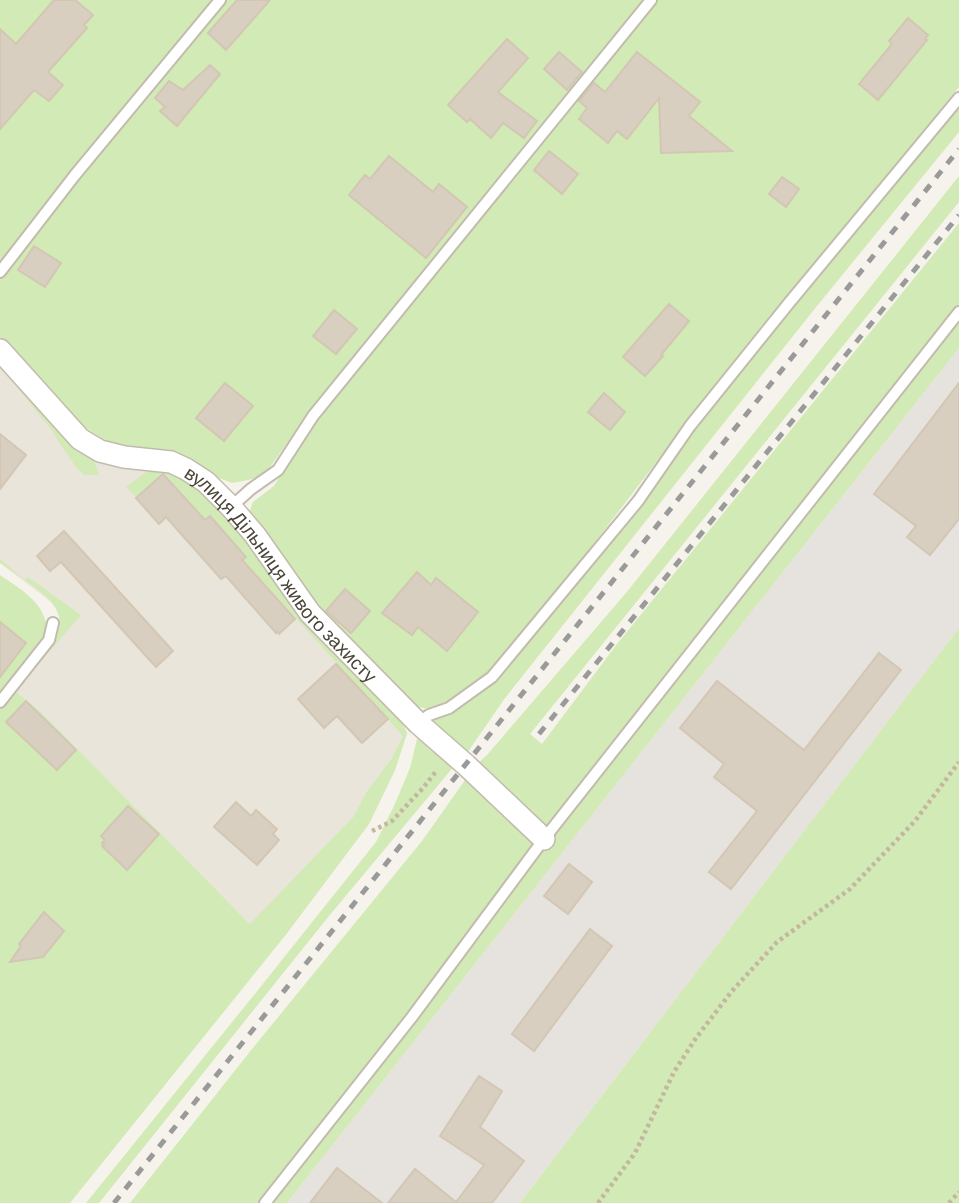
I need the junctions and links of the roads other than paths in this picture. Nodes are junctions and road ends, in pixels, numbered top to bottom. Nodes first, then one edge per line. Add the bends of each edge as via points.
1 (220, 0) edge
2 (651, 0) edge
3 (959, 98) edge
4 (0, 272) edge
5 (959, 312) edge
6 (0, 350) edge
7 (231, 507) junction
8 (53, 623) dead end
9 (0, 702) edge
10 (418, 723) junction
11 (544, 839) junction
12 (265, 1203) edge

1 - 4 lane
2 - 7 lane via 313,415 278,470
3 - 10 lane via 789,303 690,426 638,501 492,677 449,708
5 - 11 lane
6 - 7 street, вулиця Дільниця живого захисту via 80,439 100,451 178,465 206,482
7 - 10 street, вулиця Дільниця живого захисту via 310,613
8 - 9 lane via 49,640
10 - 11 street, вулиця Дільниця живого захисту
11 - 12 lane via 412,1017

